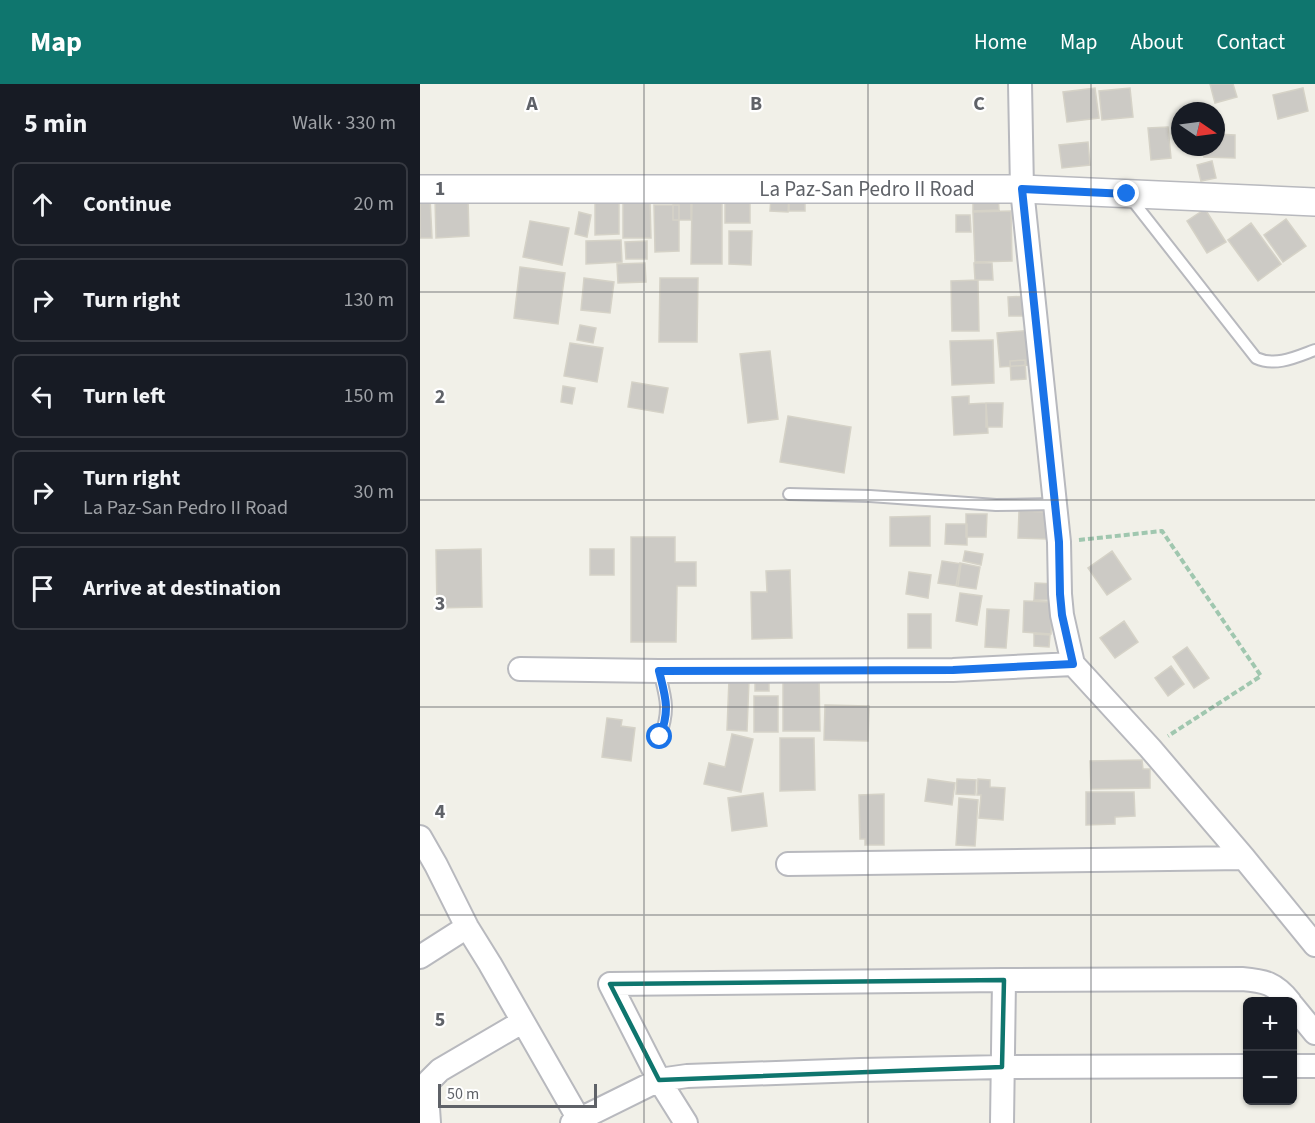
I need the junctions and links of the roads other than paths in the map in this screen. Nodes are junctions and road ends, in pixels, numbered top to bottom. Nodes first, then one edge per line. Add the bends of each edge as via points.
1 (1020, 84) edge
2 (420, 189) edge
3 (1022, 189) junction
4 (1127, 194) junction
5 (1315, 202) edge
6 (1315, 350) edge
7 (789, 494) dead end
8 (1055, 504) junction
9 (1073, 664) junction
10 (520, 669) dead end
11 (659, 671) junction
12 (660, 737) dead end
13 (420, 837) edge
14 (1244, 858) junction
15 (788, 864) dead end
16 (467, 927) junction
17 (1315, 945) edge
18 (420, 957) edge
19 (1004, 980) junction
20 (1285, 997) edge
21 (1297, 1010) edge
22 (522, 1022) junction
23 (1315, 1033) edge
24 (1243, 1066) edge
25 (1297, 1066) edge
26 (1315, 1066) edge
27 (1002, 1067) junction
28 (659, 1080) junction
29 (577, 1122) edge
30 (429, 1123) edge
31 (686, 1123) edge
32 (1002, 1123) edge

1 - 3 street
2 - 3 street, La Paz-San Pedro II Road
3 - 4 street, La Paz-San Pedro II Road
3 - 8 street
4 - 5 street, La Paz-San Pedro II Road
4 - 6 lane via 1256,358 1282,362
7 - 8 lane via 996,505
8 - 9 street via 1062,615
9 - 11 street via 953,670
9 - 14 street
10 - 11 street
11 - 12 lane via 667,714
13 - 16 street
14 - 15 street
14 - 17 street
16 - 18 street
16 - 22 street
19 - 20 street via 1242,979 1262,981
19 - 27 street
19 - 28 street via 610,984
21 - 23 street
22 - 29 street
22 - 30 street via 440,1070 429,1081
24 - 27 street
25 - 26 street
27 - 28 street
27 - 32 street
28 - 29 street
28 - 31 street

